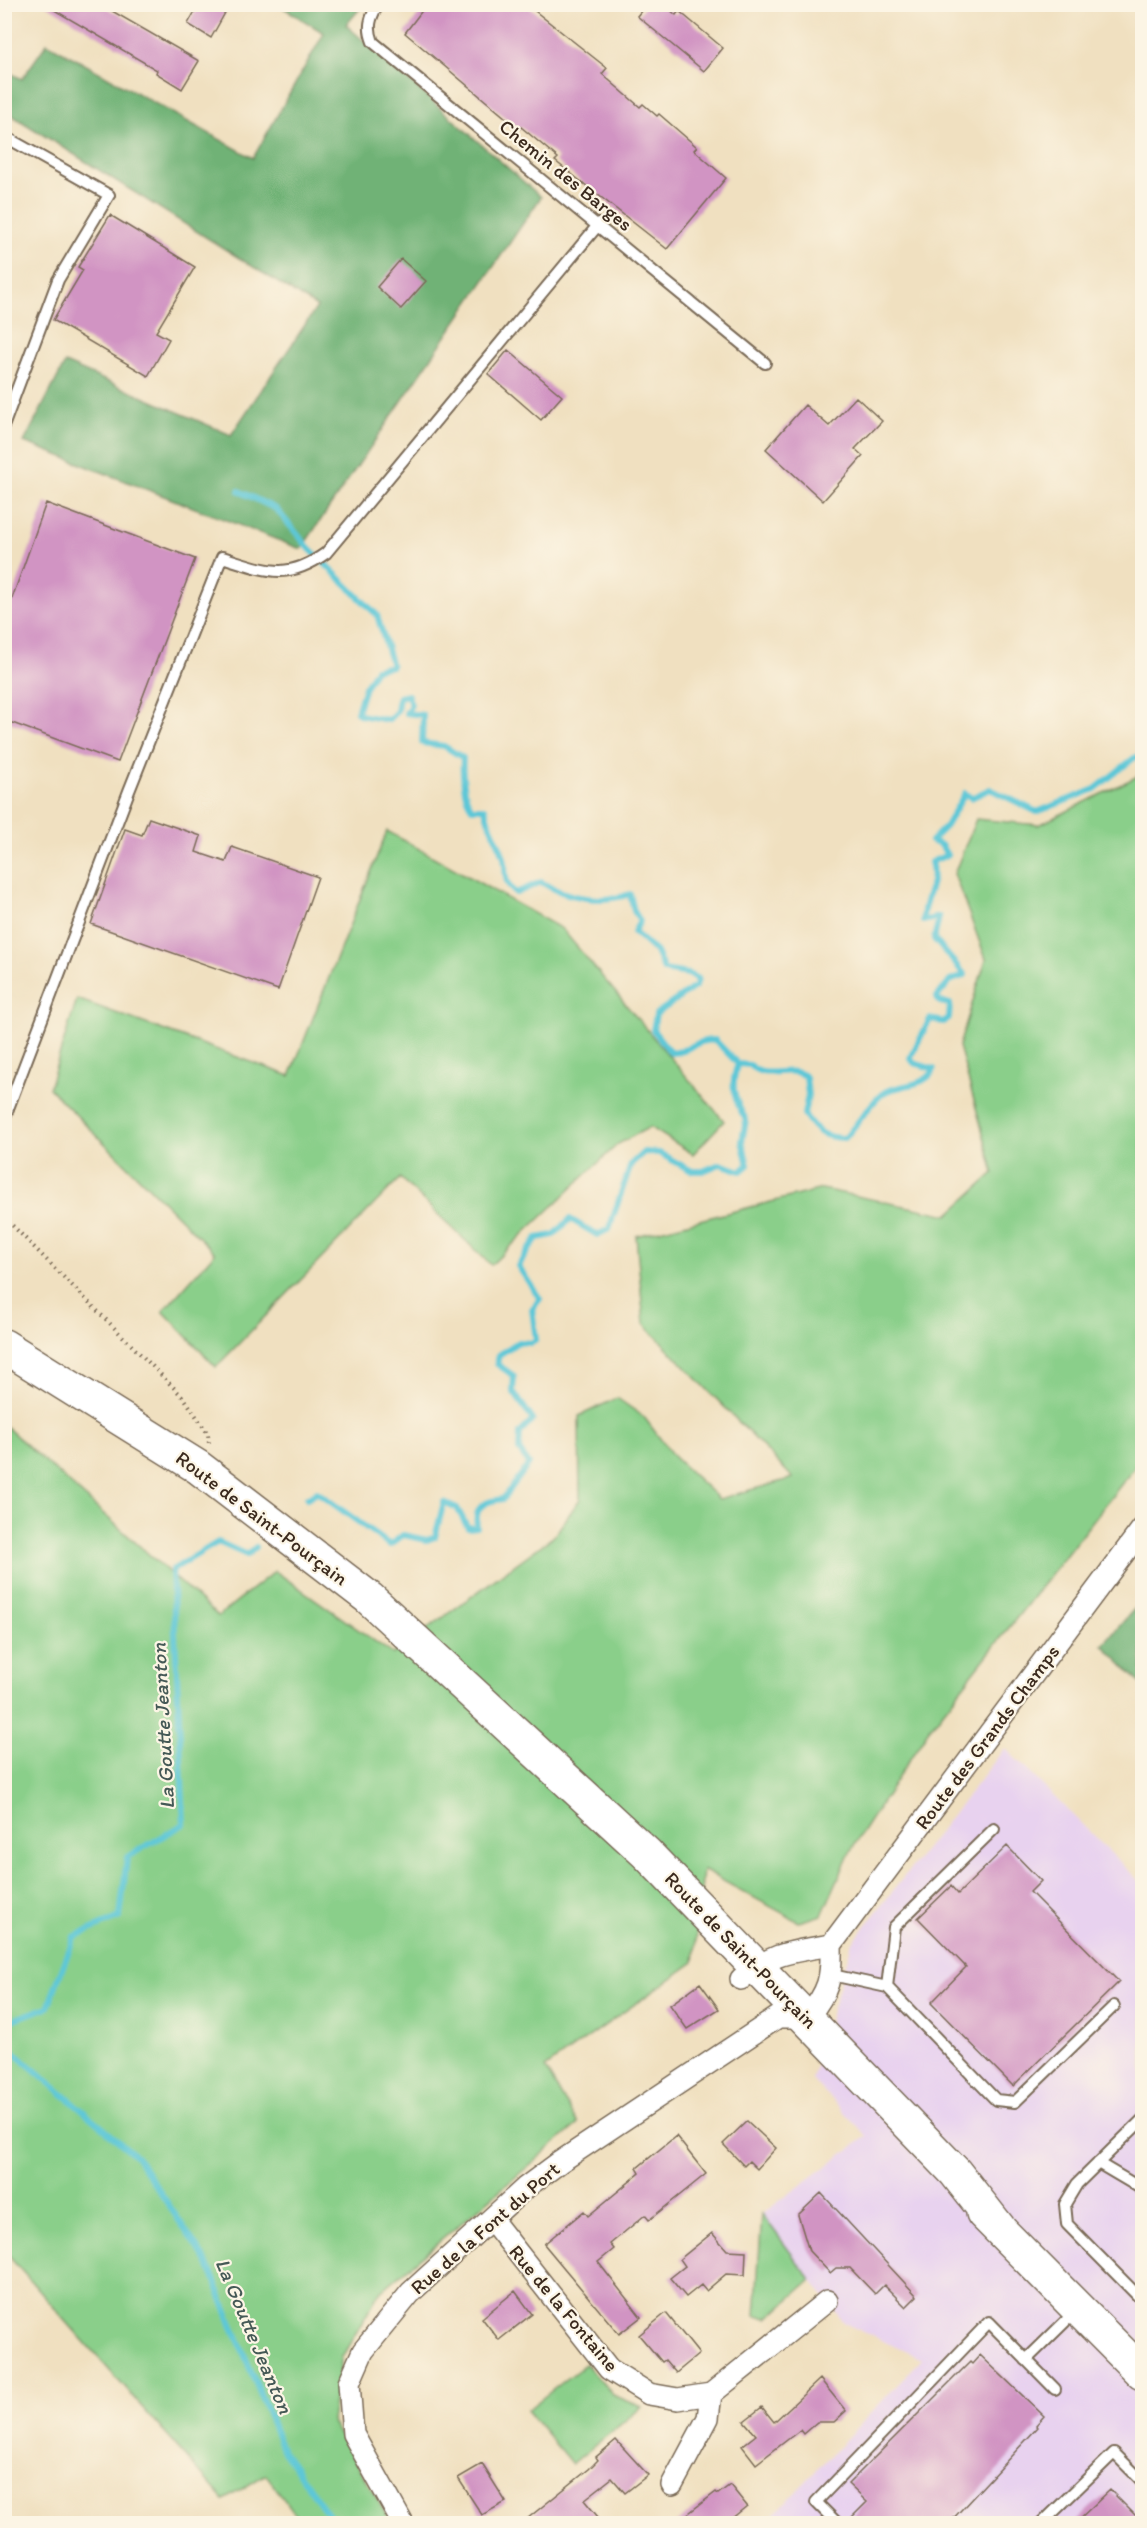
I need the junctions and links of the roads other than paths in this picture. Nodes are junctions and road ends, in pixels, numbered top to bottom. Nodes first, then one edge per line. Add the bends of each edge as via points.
1 (378, 4) edge
2 (4, 136) edge
3 (599, 224) junction
4 (765, 363) dead end
5 (4, 424) edge
6 (4, 1119) edge
7 (4, 1346) edge
8 (1143, 1529) edge
9 (1135, 1556) edge
10 (994, 1829) dead end
11 (831, 1945) junction
12 (749, 1972) junction
13 (832, 1975) junction
14 (887, 1987) junction
15 (1114, 2006) dead end
16 (793, 2017) junction
17 (1143, 2120) edge
18 (1098, 2163) junction
19 (1143, 2189) edge
20 (492, 2220) junction
21 (1143, 2300) edge
22 (827, 2301) dead end
23 (1078, 2308) junction
24 (1026, 2360) junction
25 (1143, 2373) edge
26 (1055, 2389) dead end
27 (711, 2394) junction
28 (1143, 2481) edge
29 (672, 2485) dead end
30 (403, 2523) edge
31 (838, 2523) edge
32 (1041, 2523) edge

1 - 3 lane, Chemin des Barges via 369,20 373,42
2 - 5 lane via 109,195 58,280
3 - 4 lane, Chemin des Barges
3 - 6 lane via 326,554 308,567 283,572 222,557
7 - 12 main road, Route de Saint-Pourçain via 198,1467 369,1598 648,1854
8 - 9 street, Route des Grands Champs
9 - 11 street, Route des Grands Champs
10 - 14 lane via 894,1927
11 - 12 street via 780,1954
11 - 13 street
12 - 16 main road, Route de Saint-Pourçain
13 - 14 lane
13 - 16 street via 821,2000
14 - 15 lane via 996,2100 1015,2102
16 - 20 street, Rue de la Font du Port via 560,2162
16 - 23 main road, Route de Saint-Pourçain via 854,2094 999,2228
17 - 18 lane
18 - 19 lane
18 - 21 lane via 1077,2184 1065,2204 1067,2224
20 - 27 street, Rue de la Fontaine via 609,2368 649,2394 678,2399
20 - 30 street, Rue de la Font du Port via 411,2292 363,2351 349,2383 352,2434
22 - 27 street
23 - 24 lane
23 - 25 main road, Route de Saint-Pourçain
24 - 26 lane
24 - 31 lane via 989,2322 816,2502
27 - 29 street via 708,2418
28 - 32 lane via 1114,2453

